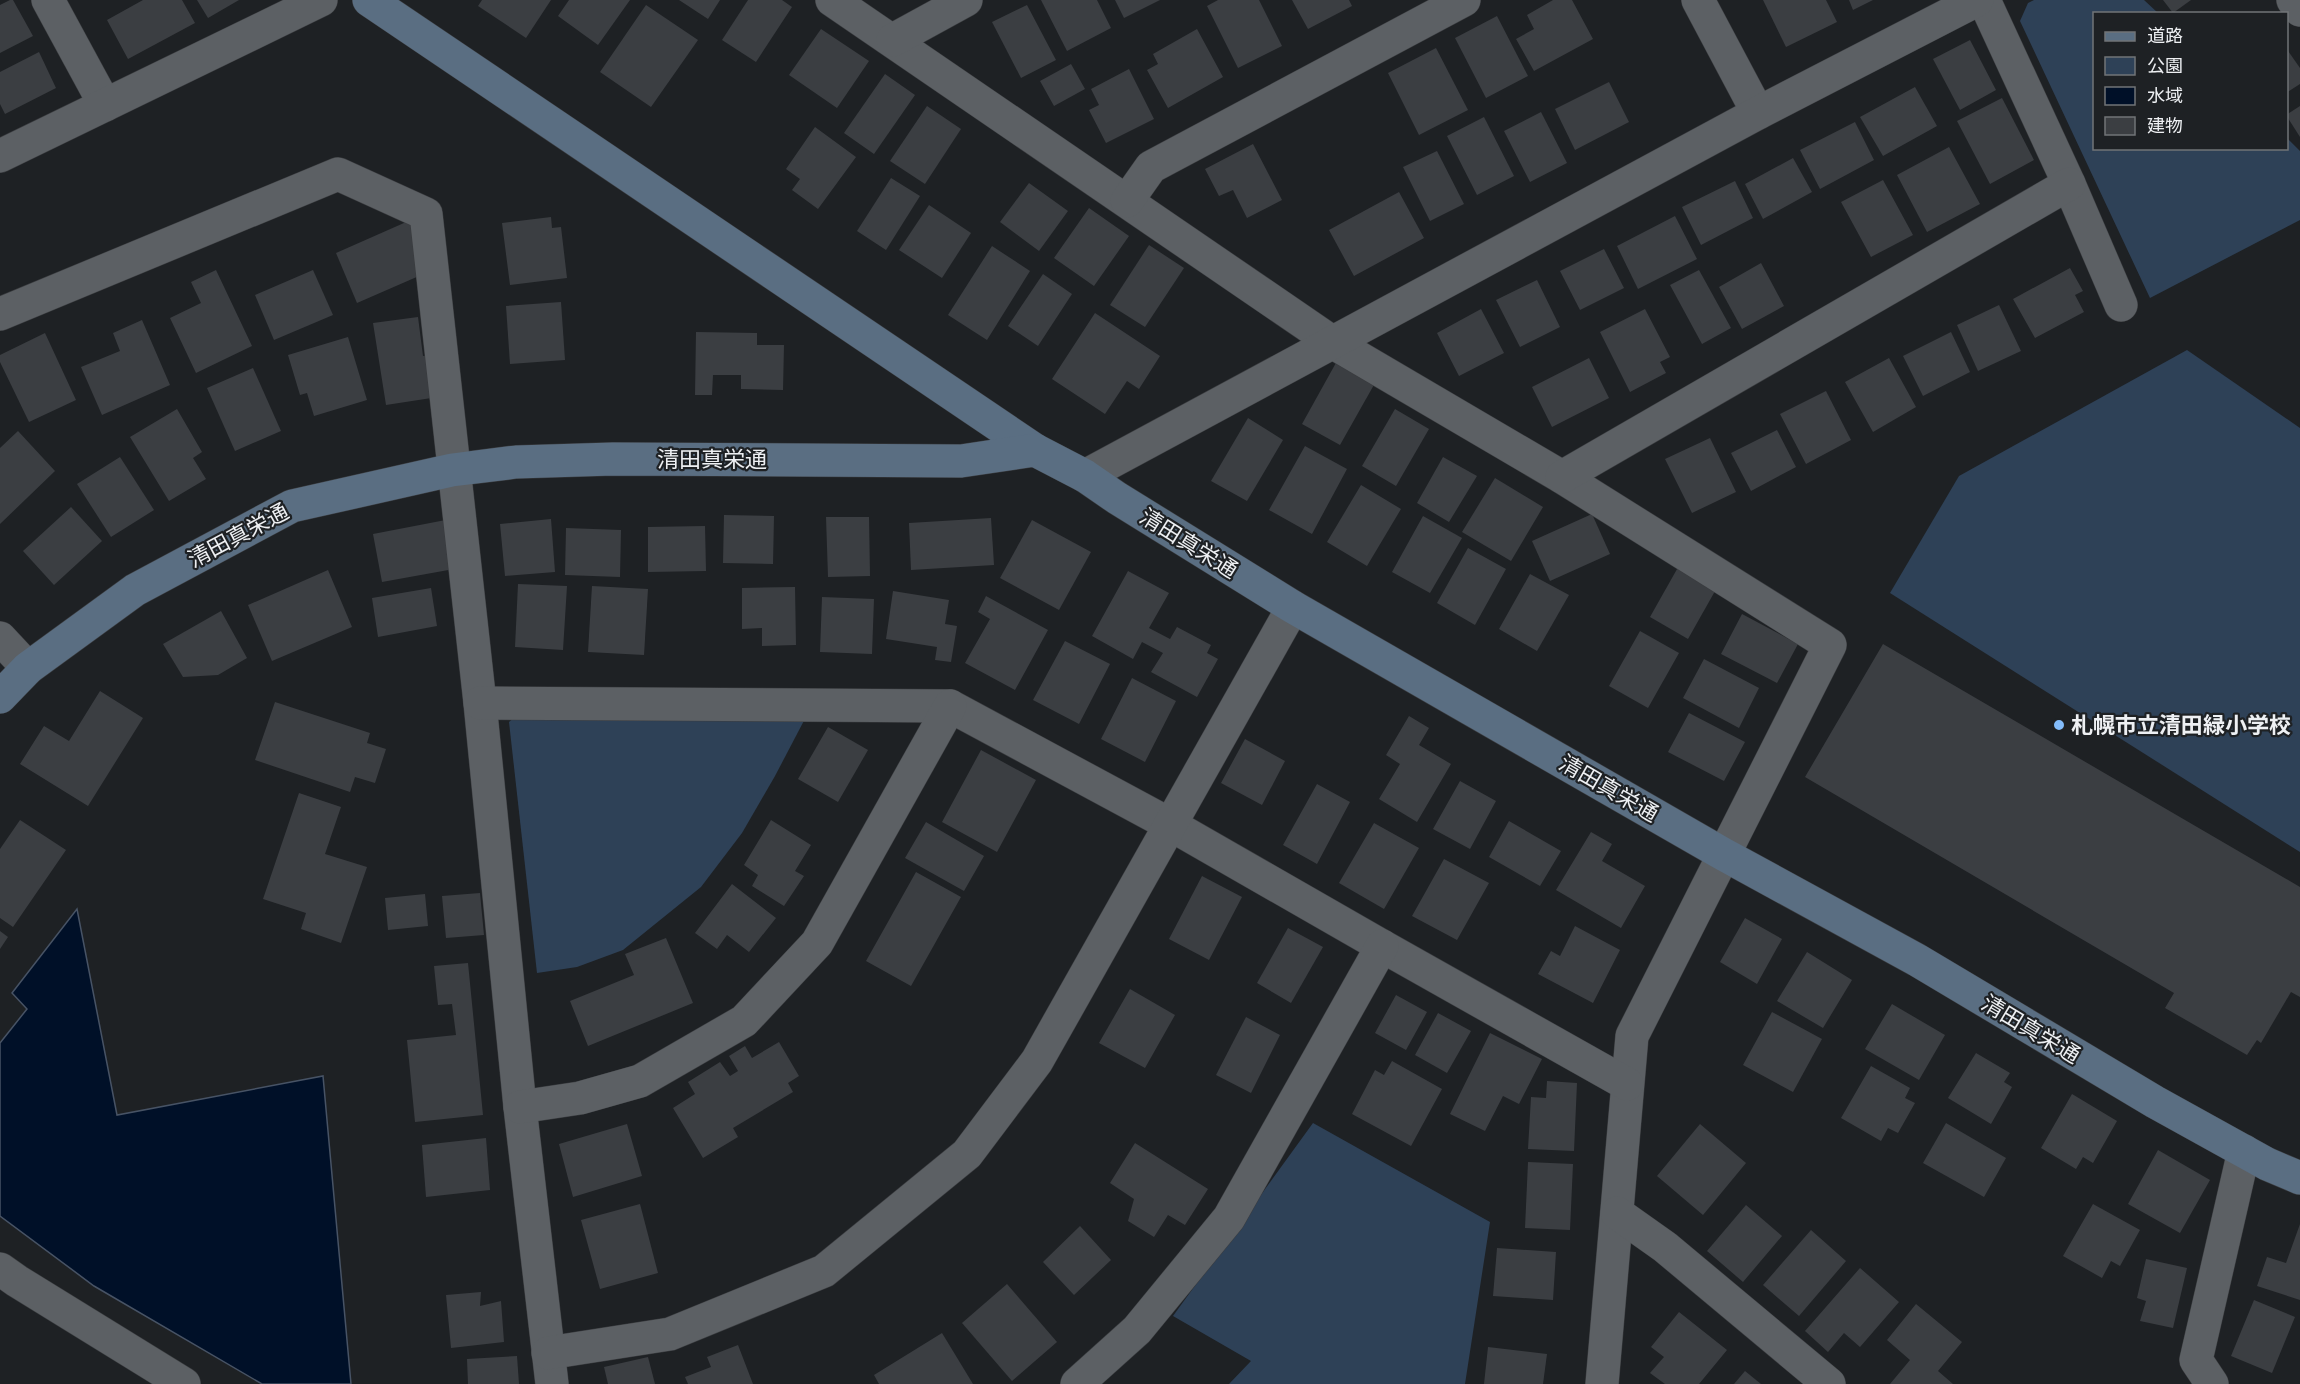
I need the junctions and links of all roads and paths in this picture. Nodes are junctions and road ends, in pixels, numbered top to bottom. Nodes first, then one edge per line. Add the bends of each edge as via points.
1 (48, 0) edge
2 (321, 0) edge
3 (369, 0) edge
4 (832, 0) edge
5 (966, 0) edge
6 (1464, 0) edge
7 (1698, 0) edge
8 (1977, 0) edge
9 (1984, 0) edge
10 (2294, 0) edge
11 (2300, 10) edge
12 (893, 40) junction
13 (105, 105) junction
14 (1758, 113) junction
15 (0, 156) edge
16 (2069, 184) junction
17 (1127, 201) junction
18 (2121, 305) dead end
19 (0, 314) edge
20 (1332, 342) junction
21 (1035, 450) junction
22 (452, 470) junction
23 (1085, 476) junction
24 (1562, 477) junction
25 (1293, 607) junction
26 (0, 638) edge
27 (28, 668) junction
28 (0, 697) edge
29 (480, 703) junction
30 (950, 706) junction
31 (1172, 825) junction
32 (1723, 854) junction
33 (1382, 946) junction
34 (1627, 1084) junction
35 (520, 1107) junction
36 (2244, 1151) junction
37 (2300, 1178) edge
38 (1617, 1213) junction
39 (0, 1269) edge
40 (550, 1369) edge
41 (184, 1384) edge
42 (1077, 1384) edge
43 (1602, 1384) edge
44 (1829, 1384) edge
45 (2212, 1384) edge

1 - 13 street
2 - 13 street
3 - 21 street
4 - 12 street
5 - 12 street
6 - 17 street via 1151,167
7 - 14 street
8 - 14 street
9 - 16 street
10 - 11 street
12 - 17 street
13 - 15 street
14 - 20 street
16 - 18 street
16 - 24 street
17 - 20 street
19 - 22 street via 338,174 426,214
20 - 23 street
20 - 24 street
21 - 22 street, 清田真栄通 via 961,461 612,459 516,462
21 - 23 street, 清田真栄通
22 - 27 street, 清田真栄通 via 292,506 135,590
22 - 29 street
23 - 25 street, 清田真栄通
24 - 32 street via 1830,645
25 - 31 street
25 - 32 street, 清田真栄通
26 - 27 street
27 - 28 street, 清田真栄通
29 - 30 street
29 - 35 street
30 - 31 street
30 - 35 street via 817,942 744,1020 640,1081 580,1098
31 - 33 street
31 - 40 street via 1037,1061 967,1154 824,1271 670,1334
32 - 34 street via 1632,1036
32 - 36 street, 清田真栄通 via 1917,960
33 - 34 street
33 - 42 street via 1229,1218 1137,1330
34 - 38 street
35 - 40 street
36 - 37 street, 清田真栄通
36 - 45 street via 2196,1360
38 - 43 street
38 - 44 street via 1665,1247
39 - 41 street

